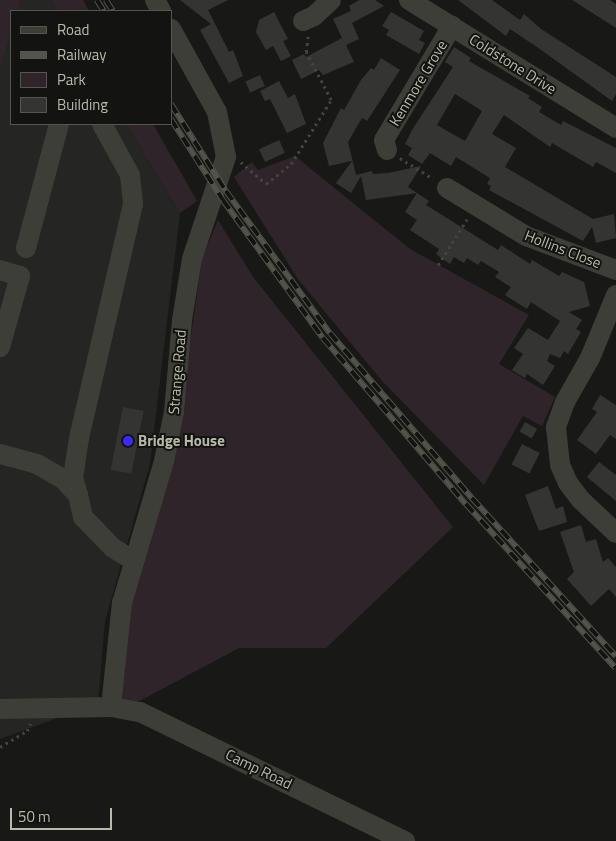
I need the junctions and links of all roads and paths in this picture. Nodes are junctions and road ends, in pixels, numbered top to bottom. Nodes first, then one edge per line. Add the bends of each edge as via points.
1 (331, 0) edge
2 (409, 0) edge
3 (312, 21) joint
4 (452, 26) junction
5 (172, 31) edge
6 (59, 125) edge
7 (103, 125) edge
8 (616, 128) edge
9 (382, 143) joint
10 (230, 155) junction
11 (463, 193) junction
12 (26, 248) dead end
13 (438, 265) dead end
14 (0, 270) edge
15 (616, 270) edge
16 (616, 295) edge
17 (0, 347) edge
18 (0, 454) edge
19 (78, 495) junction
20 (616, 533) edge
21 (134, 560) junction
22 (111, 707) junction
23 (0, 709) edge
24 (36, 709) junction
25 (0, 747) edge
26 (405, 841) edge

1 - 3 street
2 - 4 street, Coldstone Drive
3 - 10 path via 306,52 331,100 291,164 266,184
4 - 8 street, Coldstone Drive
4 - 9 street, Kenmore Grove
5 - 10 street, Strange Road via 214,105
6 - 12 street
7 - 19 street via 130,175 133,204 79,438 73,478
9 - 11 path
10 - 21 street, Strange Road via 192,259 182,320 174,412 164,461
11 - 13 path
11 - 15 street, Hollins Close via 526,236
14 - 17 street via 20,276
16 - 20 street via 556,427 560,465 568,483
18 - 19 street via 37,464 63,479
19 - 21 street via 83,517 113,548
21 - 22 street, Strange Road via 117,631
22 - 24 street, Camp Road
22 - 26 street, Camp Road via 153,717
23 - 24 street, Camp Road
24 - 25 path via 27,731

